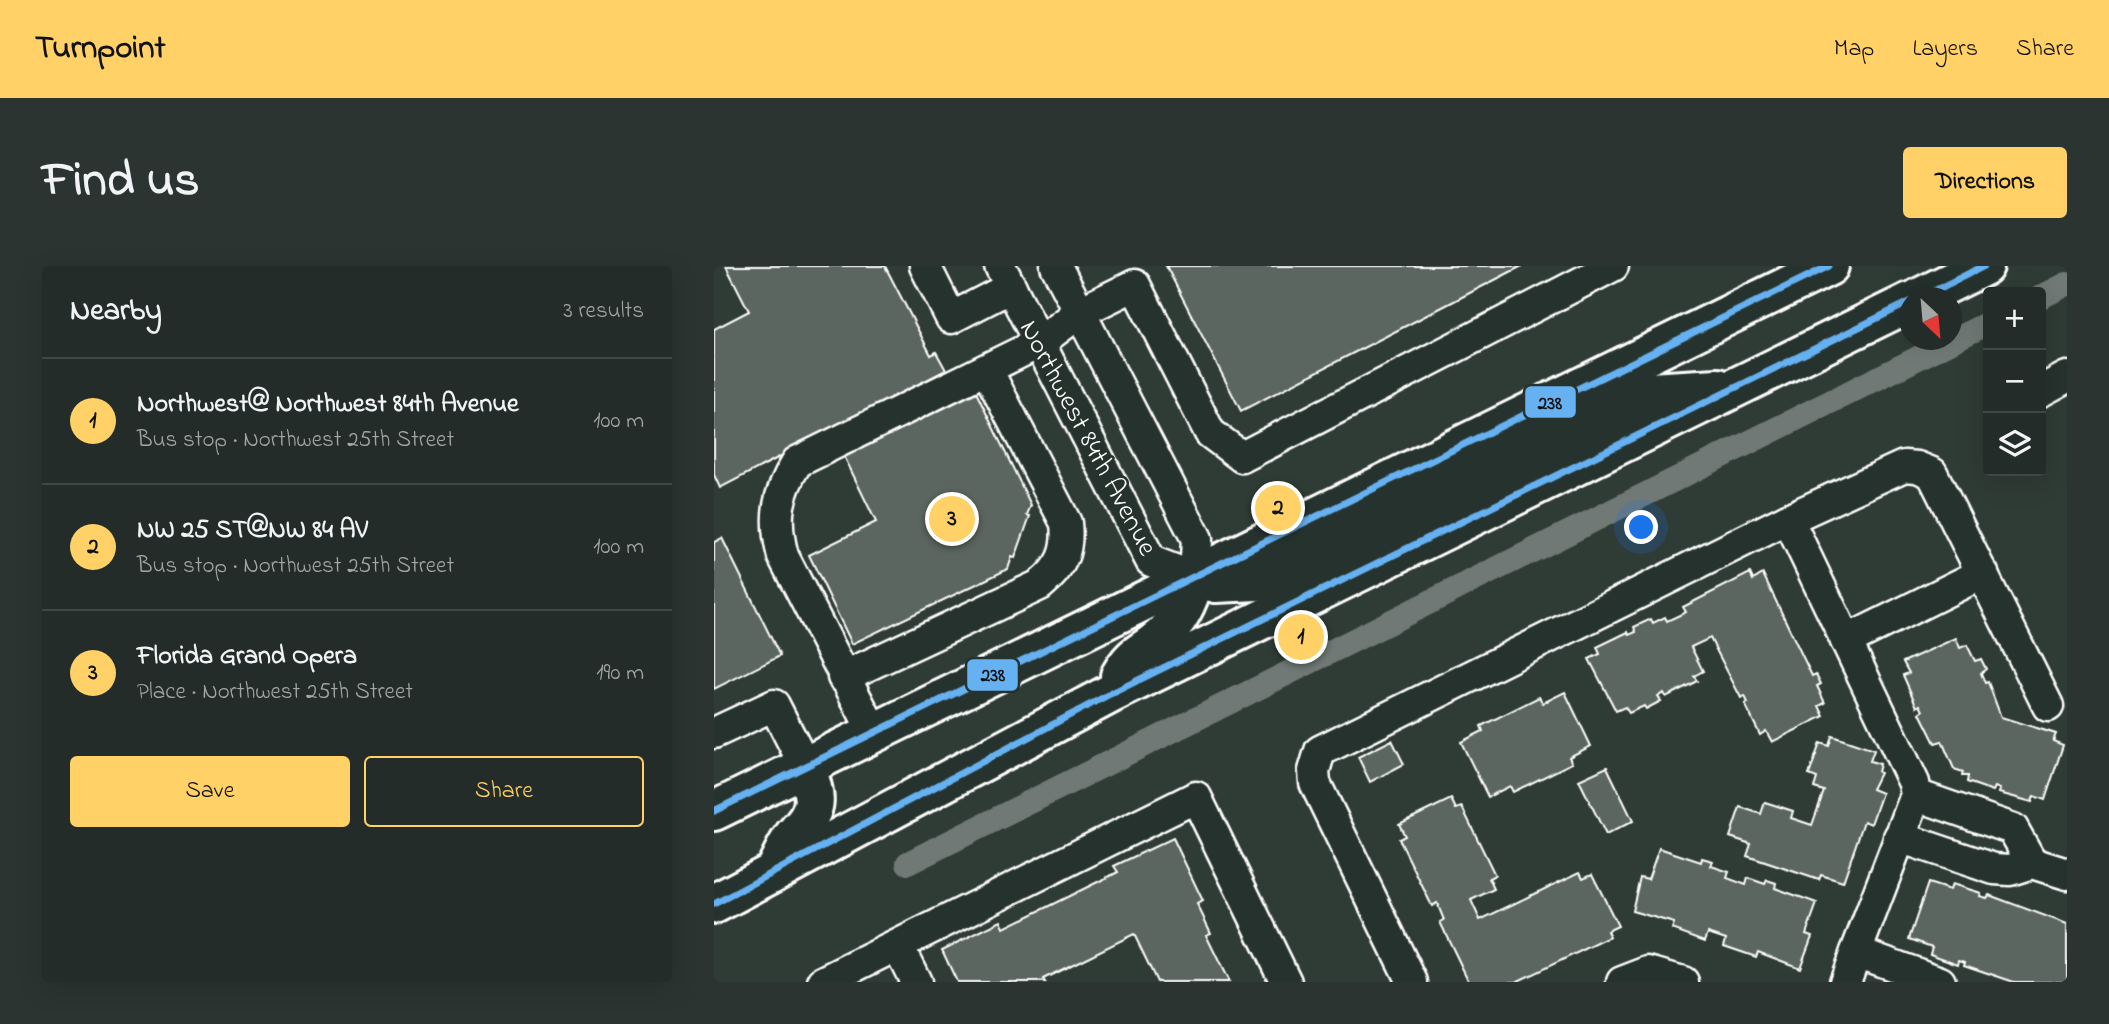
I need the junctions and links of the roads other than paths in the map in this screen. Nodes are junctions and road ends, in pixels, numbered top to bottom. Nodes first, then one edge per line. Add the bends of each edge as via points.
1 (925, 266) edge
2 (1056, 266) edge
3 (1614, 266) edge
4 (1829, 266) edge
5 (1984, 266) edge
6 (1005, 276) edge
7 (1130, 276) edge
8 (1941, 287) edge
9 (1899, 307) edge
10 (1080, 312) junction
11 (1039, 343) junction
12 (987, 370) junction
13 (1737, 387) junction
14 (1788, 519) junction
15 (1983, 573) junction
16 (1195, 578) junction
17 (1846, 641) junction
18 (844, 677) junction
19 (1110, 694) junction
20 (2048, 706) dead end
21 (714, 733) edge
22 (874, 733) junction
23 (805, 766) junction
24 (1916, 795) junction
25 (714, 811) edge
26 (1979, 817) junction
27 (1899, 837) junction
28 (1968, 861) junction
29 (2032, 863) junction
30 (774, 871) junction
31 (2067, 874) edge
32 (714, 904) edge
33 (898, 946) junction
34 (1856, 952) junction
35 (822, 982) edge
36 (916, 982) edge
37 (1286, 982) edge
38 (1412, 982) edge
39 (1622, 982) edge
40 (1683, 982) edge
41 (1845, 982) edge
42 (1940, 982) edge

1 - 6 street via 951,318
2 - 10 street, Northwest 84th Avenue
3 - 7 street via 1242,457 1210,433
4 - 16 main road
5 - 8 main road
6 - 11 street, Northwest 84th Avenue
7 - 10 street
9 - 13 main road
10 - 11 street
10 - 16 street, Northwest 84th Avenue via 1197,539
11 - 12 street
11 - 16 street, Northwest 84th Avenue via 1151,561
12 - 18 street via 797,462 784,483 776,532 783,556
12 - 18 street via 1066,523 1063,559 1040,585
13 - 16 main road via 1650,392 1278,573 1236,584
13 - 19 main road
14 - 15 street via 1899,468 1922,468 1938,480
14 - 17 street
14 - 38 street via 1320,751 1315,783
15 - 17 street
15 - 20 street
16 - 19 main road via 1182,612 1158,640 1132,656
16 - 22 main road
17 - 24 street via 1910,772
18 - 22 street
19 - 30 main road
21 - 23 street via 774,705
22 - 23 main road
23 - 25 main road
23 - 30 main road via 814,796 811,816 795,833
24 - 26 street
24 - 27 street
26 - 28 street
26 - 29 street via 2013,829
27 - 28 street
27 - 34 street
28 - 29 street via 2001,870
29 - 31 street
30 - 32 main road
33 - 35 street
33 - 36 street
33 - 37 street via 1196,797
34 - 41 street
34 - 42 street
39 - 40 street via 1648,972

